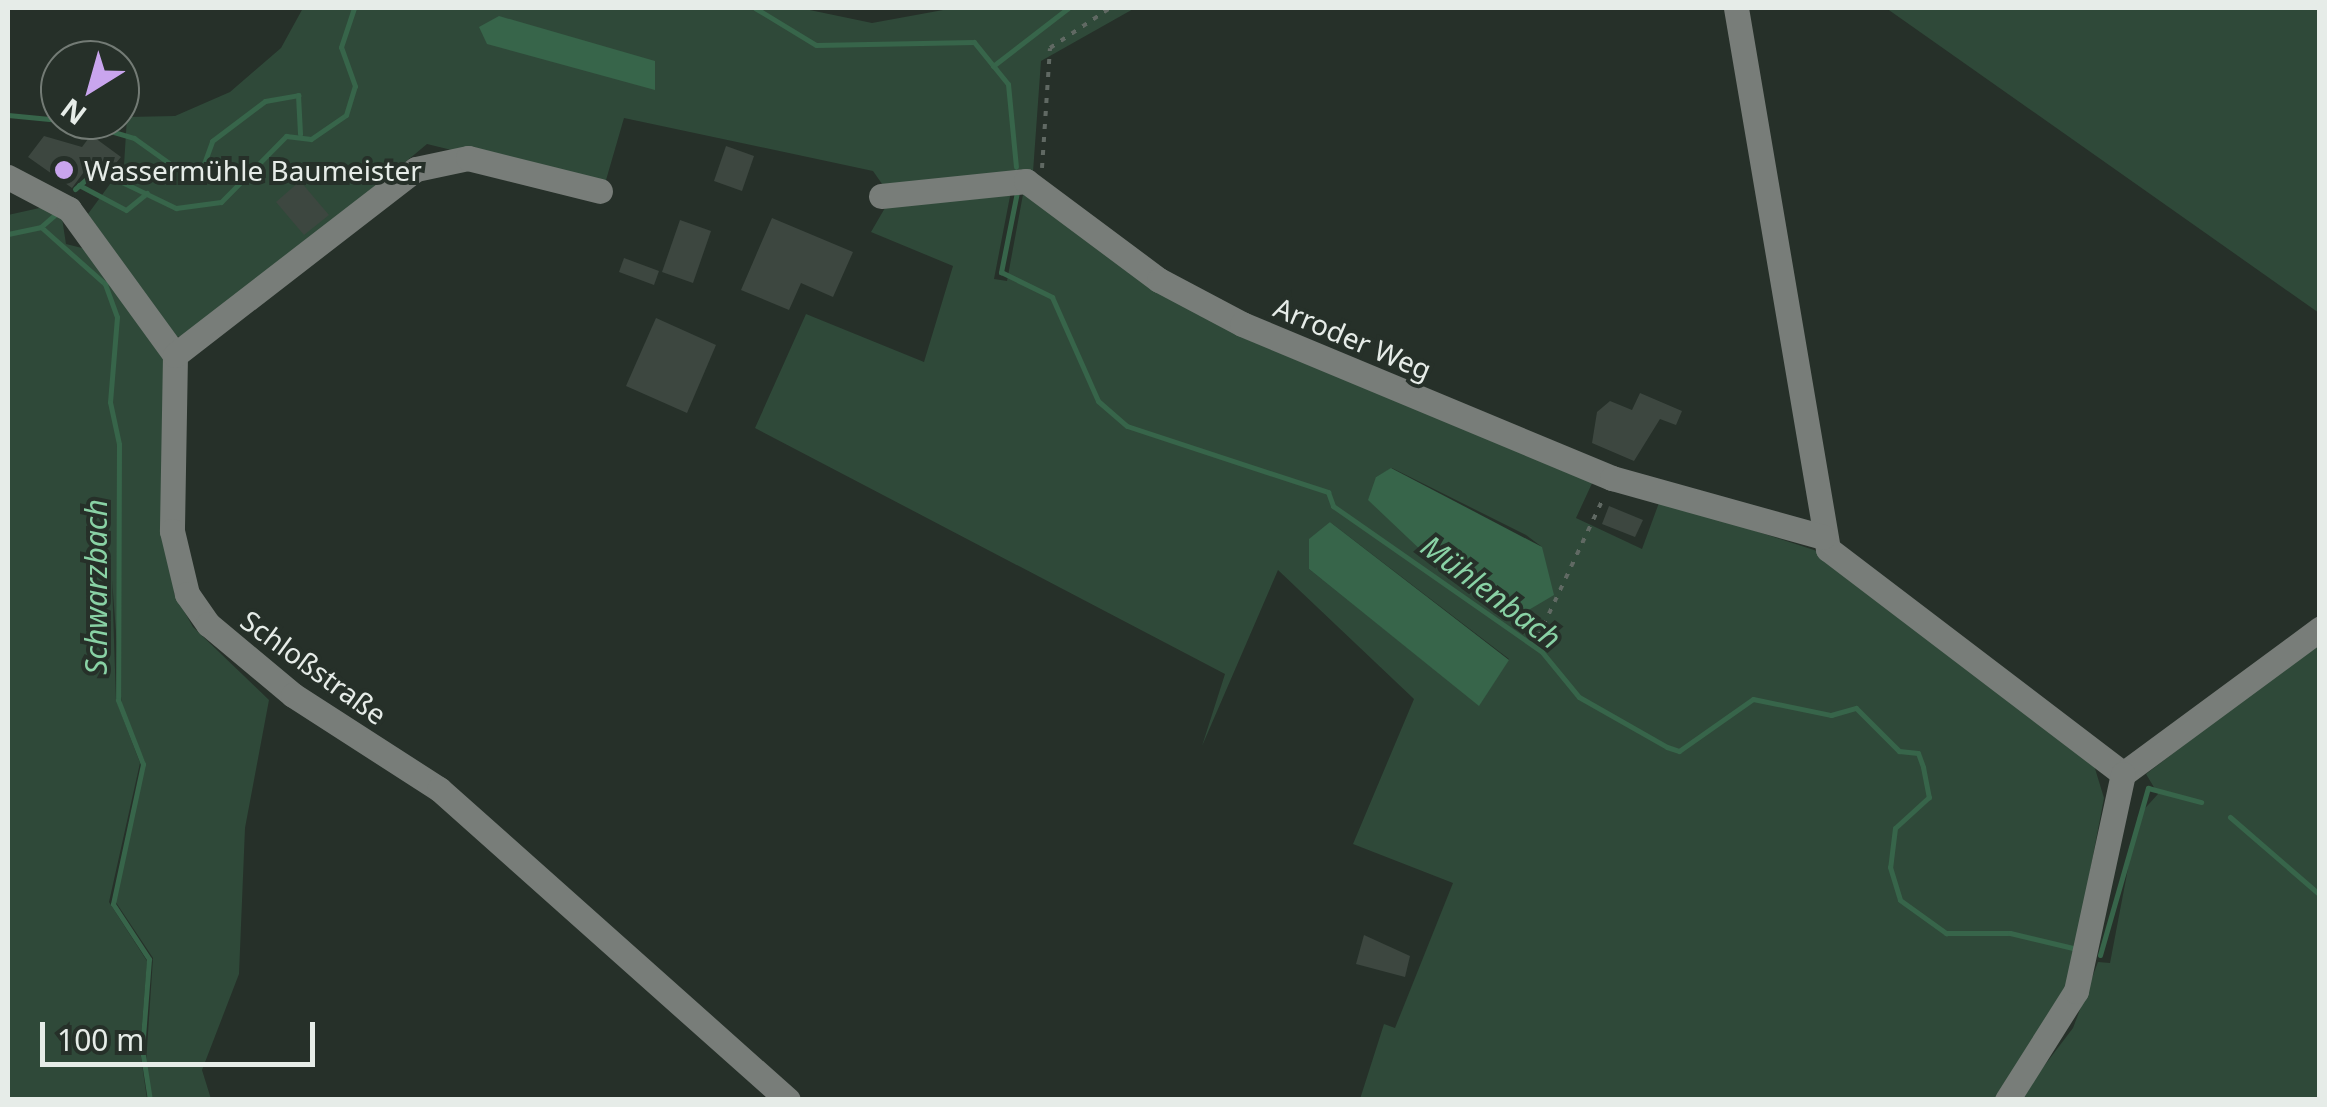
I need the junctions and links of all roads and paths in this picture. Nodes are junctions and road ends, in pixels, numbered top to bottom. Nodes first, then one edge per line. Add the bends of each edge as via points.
1 (1110, 8) edge
2 (1736, 8) edge
3 (8, 177) edge
4 (1033, 186) junction
5 (600, 191) dead end
6 (881, 196) dead end
7 (175, 354) junction
8 (1612, 478) junction
9 (1822, 537) junction
10 (2320, 629) edge
11 (1538, 637) dead end
12 (2122, 774) junction
13 (788, 1100) edge
14 (2007, 1100) edge

1 - 4 path via 1050,48
2 - 9 street
3 - 7 street via 69,209
4 - 6 street, Arroder Weg via 1008,178
4 - 8 street, Arroder Weg via 1201,304
5 - 7 street via 468,158 427,164
7 - 13 street, Schloßstraße via 172,531 186,594 208,624 293,695 439,789
8 - 9 street, Arroder Weg
8 - 11 path
9 - 12 street via 1834,556
10 - 12 street
12 - 14 street via 2076,992

